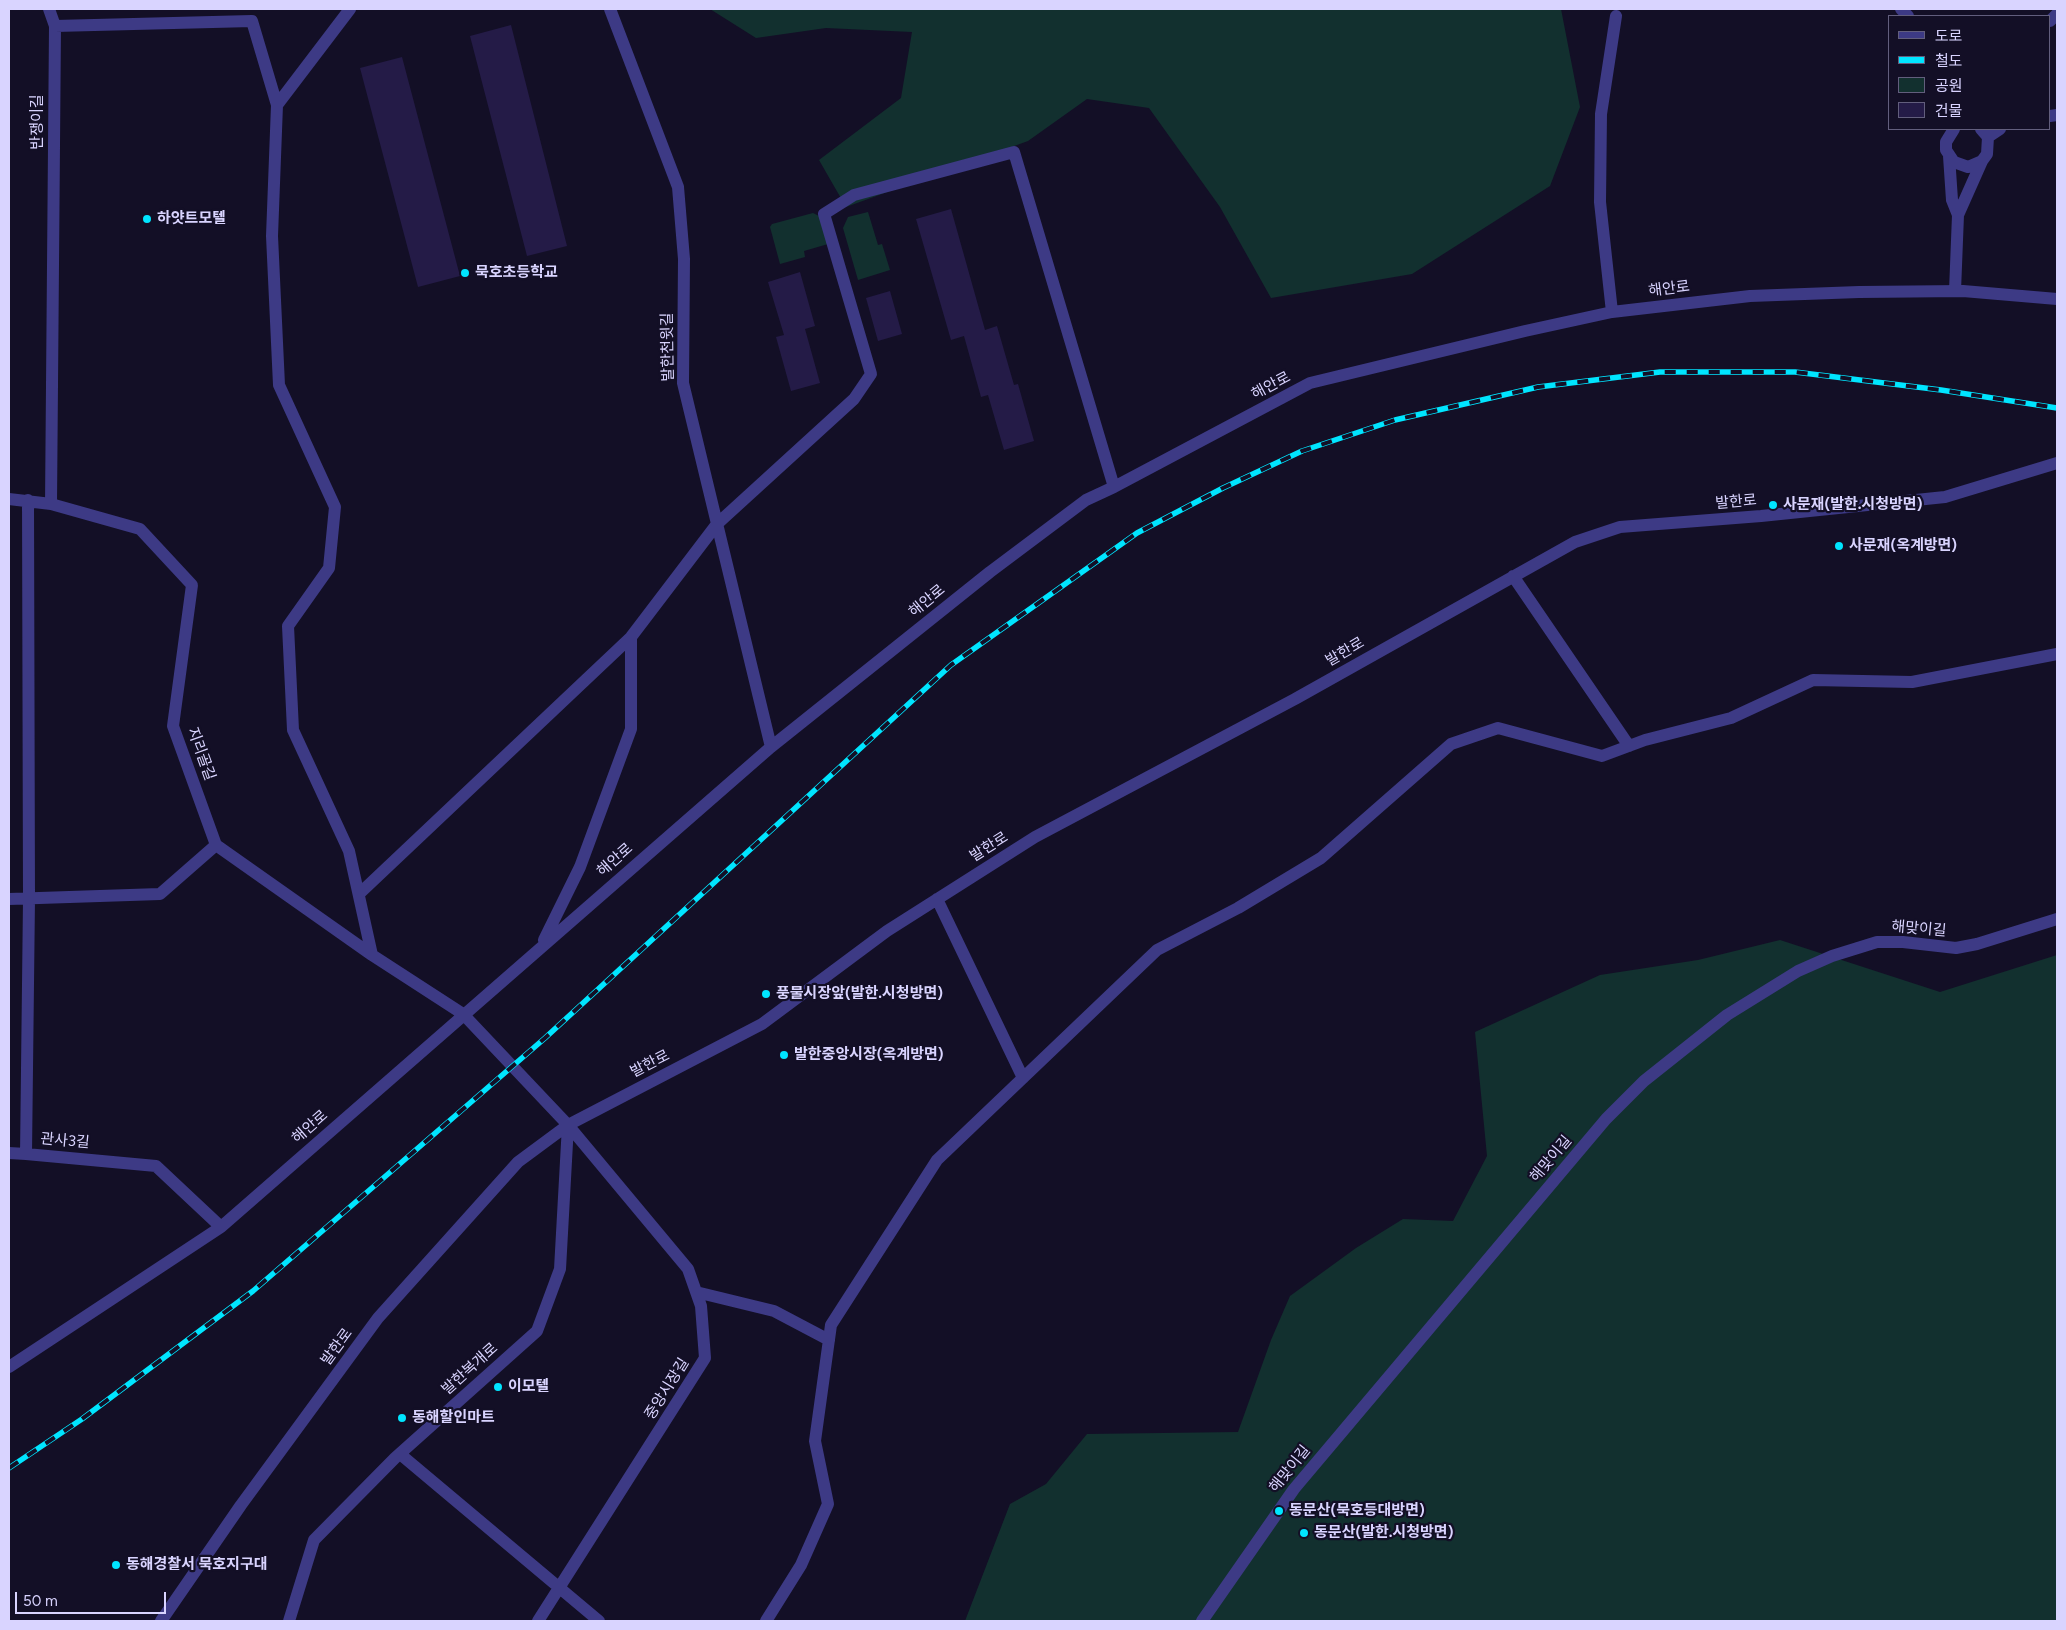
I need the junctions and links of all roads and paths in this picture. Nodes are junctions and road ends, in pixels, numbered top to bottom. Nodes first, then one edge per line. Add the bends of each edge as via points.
1 (49, 9) edge
2 (350, 9) edge
3 (610, 9) edge
4 (1616, 16) dead end
5 (55, 26) junction
6 (277, 105) junction
7 (1951, 130) edge
8 (1983, 131) edge
9 (1949, 156) junction
10 (1982, 161) junction
11 (1958, 214) junction
12 (1956, 291) junction
13 (2057, 299) edge
14 (1612, 312) junction
15 (2057, 463) edge
16 (1114, 487) junction
17 (9, 499) edge
18 (28, 500) junction
19 (51, 504) junction
20 (717, 524) junction
21 (1513, 576) junction
22 (631, 637) junction
23 (2057, 654) edge
24 (1629, 746) junction
25 (771, 747) junction
26 (216, 845) junction
27 (359, 894) junction
28 (9, 899) edge
29 (29, 899) junction
30 (937, 899) junction
31 (2057, 919) edge
32 (542, 945) junction
33 (372, 955) junction
34 (463, 1014) junction
35 (1023, 1078) junction
36 (568, 1125) junction
37 (9, 1153) edge
38 (26, 1154) junction
39 (221, 1227) junction
40 (696, 1292) junction
41 (829, 1340) junction
42 (9, 1367) edge
43 (400, 1454) junction
44 (560, 1587) junction
45 (161, 1621) edge
46 (289, 1621) edge
47 (538, 1621) edge
48 (599, 1621) edge
49 (766, 1621) edge
50 (1202, 1621) edge

1 - 5 street, 반쟁이길
2 - 6 street
3 - 20 street, 발한천윗길 via 678,187 684,259 683,382
4 - 14 street via 1601,114 1600,202
5 - 6 street via 252,21
5 - 19 street, 반쟁이길
6 - 27 street via 272,236 278,385 335,507 329,568 288,626 292,730 349,851
7 - 9 street via 1946,142
8 - 10 street via 1989,147
9 - 10 street via 1954,162 1968,167
9 - 11 street via 1952,200
10 - 11 street
11 - 12 street
12 - 13 street, 해안로
12 - 14 street, 해안로 via 1750,296
14 - 16 street, 해안로 via 1310,384
15 - 21 street, 발한로 via 1945,497 1620,528 1575,542
16 - 20 street via 1014,152 854,195 824,214 871,374 854,398
16 - 25 street, 해안로 via 1086,500 990,572
17 - 18 street, 지리골길
18 - 19 street, 지리골길
18 - 29 street, 관사3길
19 - 26 street, 지리골길 via 140,529 192,585 173,726
20 - 22 street
20 - 25 street, 발한천윗길
21 - 24 street
21 - 30 street, 발한로 via 1295,699 1035,837
22 - 27 street
22 - 32 street via 631,728 580,867
23 - 24 street via 1912,682 1813,680 1731,718
24 - 35 street via 1602,756 1498,728 1451,744 1321,858 1238,908 1158,950
25 - 32 street, 해안로
26 - 29 street via 160,894
26 - 33 street
27 - 33 street
28 - 29 street
29 - 38 street, 관사3길
30 - 35 street
30 - 36 street, 발한로 via 886,931 762,1024
31 - 50 street, 해맞이길 via 1956,948 1878,942 1832,956 1798,970 1727,1015 1644,1081 1606,1119 1294,1489
32 - 34 street, 해안로
33 - 34 street
34 - 36 street, 중앙시장길
34 - 39 street, 해안로
35 - 41 street via 937,1160 831,1325
36 - 40 street, 중앙시장길 via 688,1269
36 - 43 street, 발한복개로 via 560,1269 537,1331
36 - 45 street, 발한로 via 518,1162 378,1318 240,1505
37 - 38 street
38 - 39 street, 관사3길 via 156,1166
39 - 42 street, 해안로
40 - 41 street via 774,1311
40 - 44 street, 중앙시장길 via 702,1306 705,1358
41 - 49 street via 815,1441 828,1504 801,1565
43 - 44 street
43 - 46 street, 발한복개로 via 314,1540
44 - 47 street, 중앙시장길
44 - 48 street

